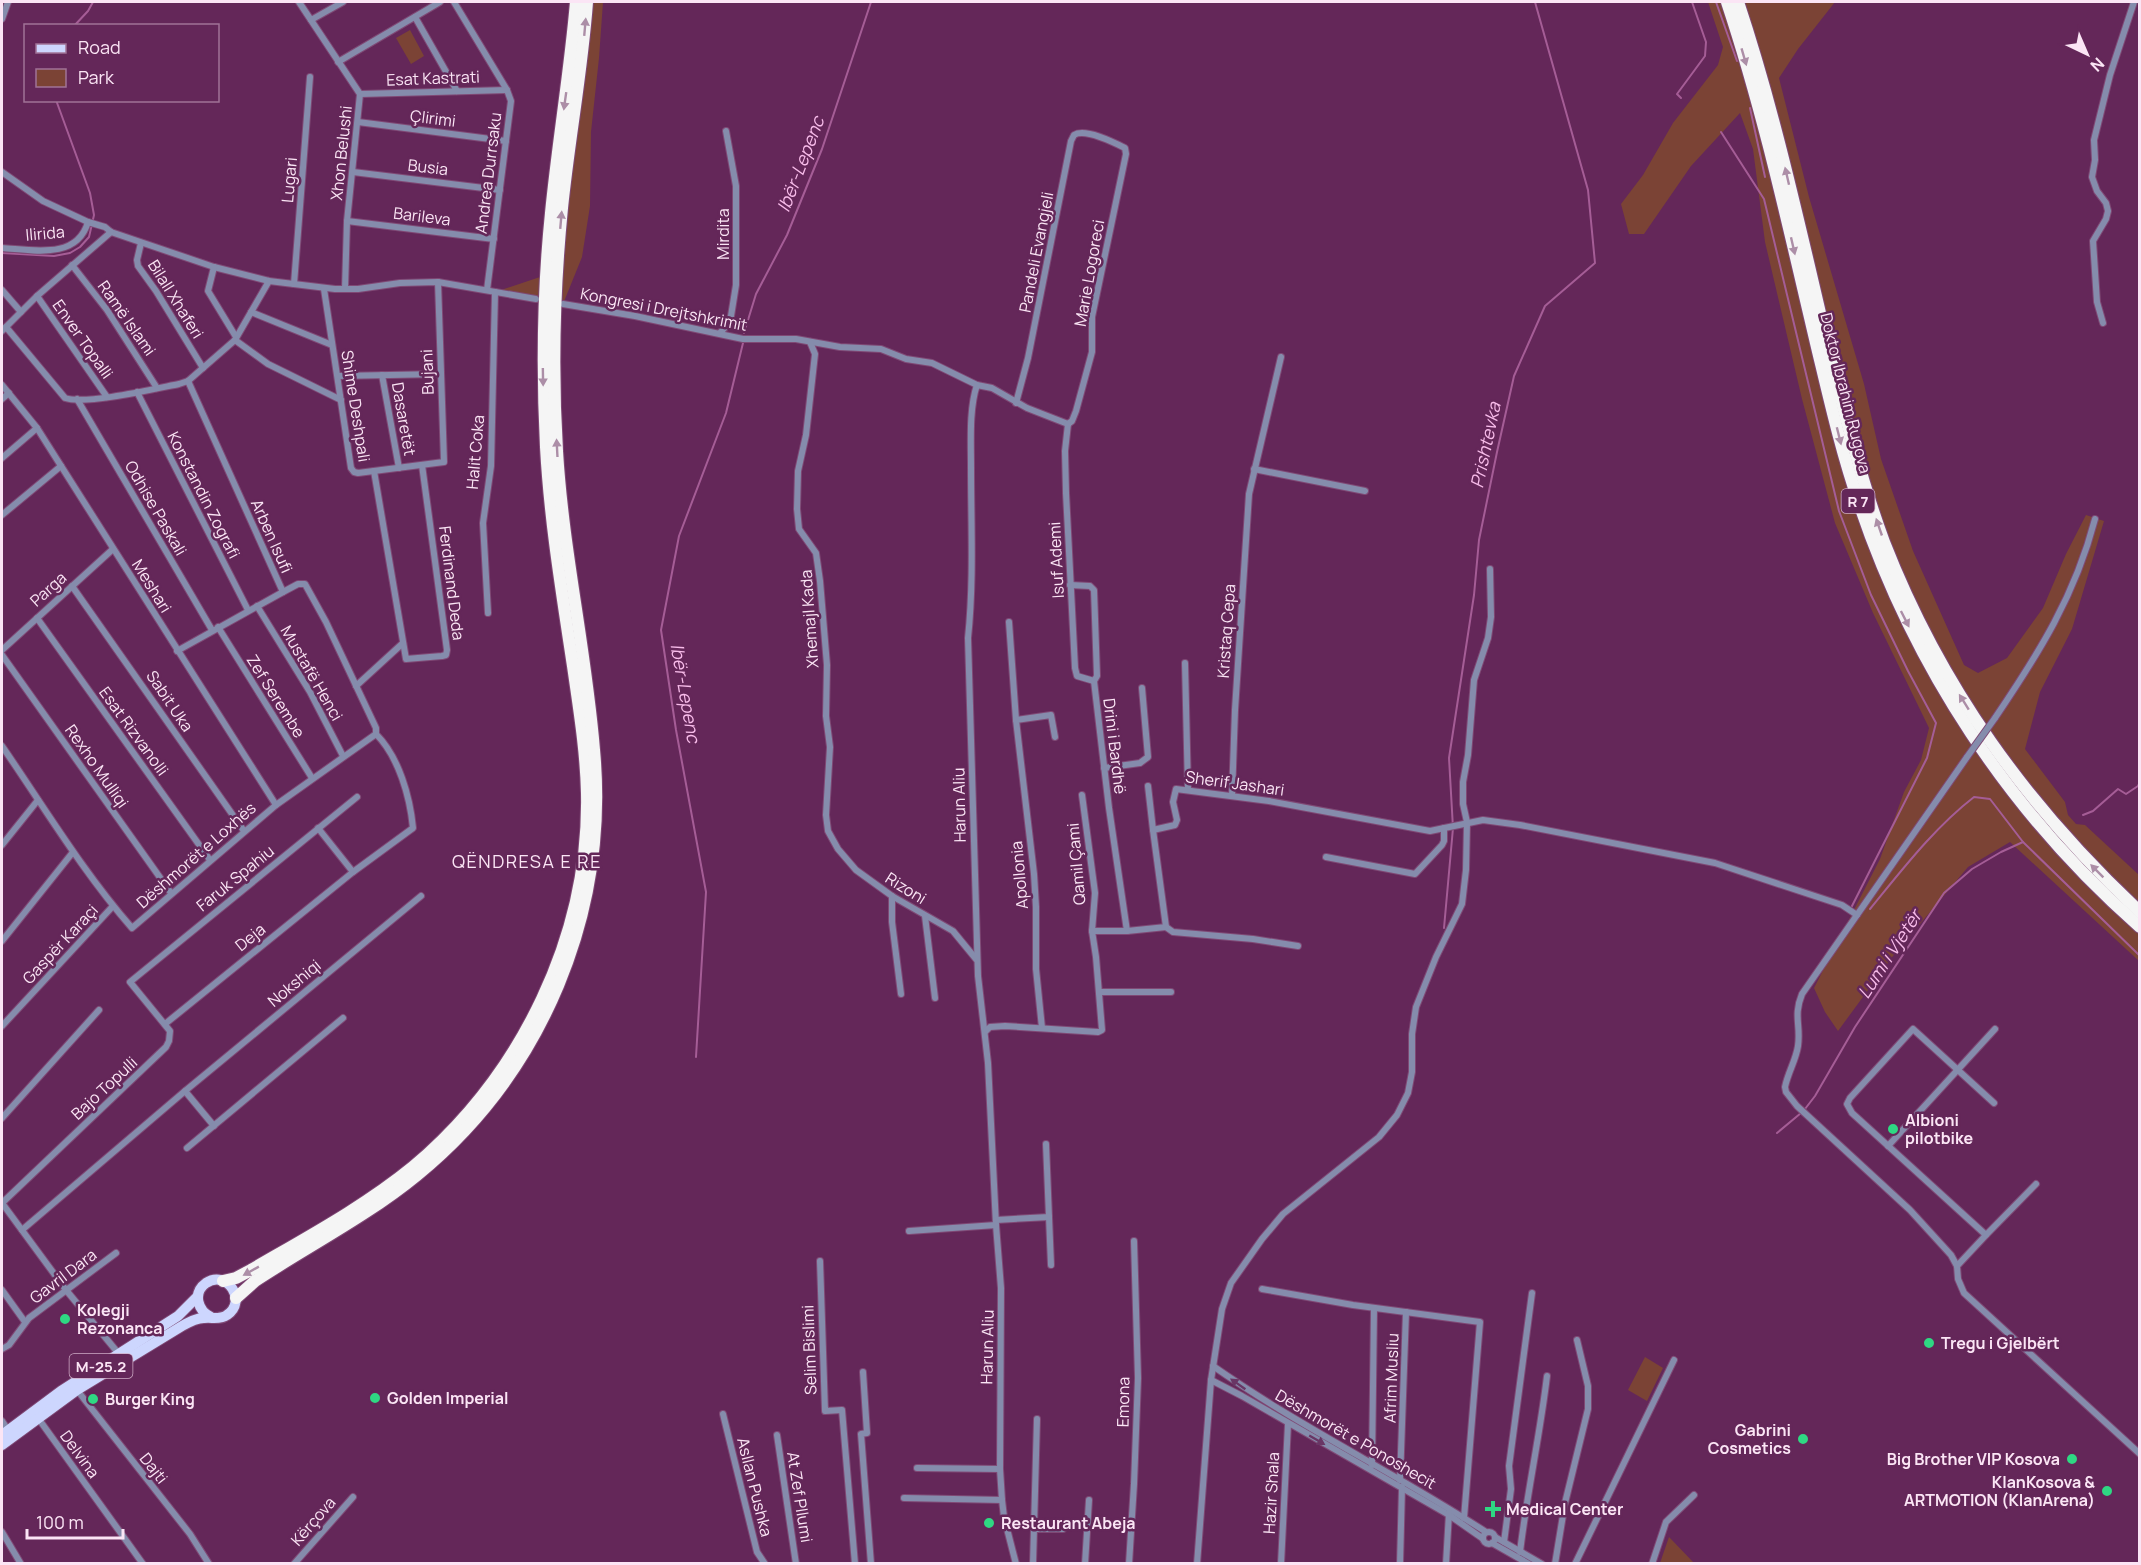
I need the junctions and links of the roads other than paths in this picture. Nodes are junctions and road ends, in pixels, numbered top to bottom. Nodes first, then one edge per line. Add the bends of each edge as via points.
1 (8, 2) edge
2 (299, 2) edge
3 (342, 2) edge
4 (440, 2) edge
5 (453, 2) edge
6 (576, 2) edge
7 (587, 2) edge
8 (1727, 2) edge
9 (1738, 2) edge
10 (2134, 2) edge
11 (3, 10) edge
12 (415, 17) junction
13 (2, 19) edge
14 (311, 20) junction
15 (338, 62) junction
16 (310, 77) dead end
17 (507, 90) junction
18 (457, 91) junction
19 (360, 94) junction
20 (357, 122) junction
21 (726, 131) dead end
22 (1102, 138) joint
23 (506, 141) junction
24 (2, 172) edge
25 (353, 172) junction
26 (500, 190) junction
27 (347, 221) junction
28 (88, 222) junction
29 (111, 232) junction
30 (494, 238) junction
31 (141, 243) junction
32 (2, 248) edge
33 (72, 265) junction
34 (214, 267) junction
35 (269, 281) junction
36 (438, 282) junction
37 (294, 284) junction
38 (324, 289) junction
39 (345, 289) junction
40 (2, 290) edge
41 (487, 290) junction
42 (495, 292) junction
43 (37, 296) junction
44 (536, 299) dead end
45 (563, 304) dead end
46 (21, 312) junction
47 (251, 312) junction
48 (2103, 322) dead end
49 (4, 329) edge
50 (720, 333) junction
51 (235, 339) junction
52 (810, 342) junction
53 (332, 345) junction
54 (1281, 357) dead end
55 (203, 368) junction
56 (441, 374) junction
57 (382, 375) junction
58 (338, 376) junction
59 (188, 381) junction
60 (2, 385) edge
61 (977, 385) junction
62 (157, 388) junction
63 (137, 392) junction
64 (9, 393) junction
65 (107, 397) junction
66 (2, 399) edge
67 (77, 399) junction
68 (341, 400) junction
69 (1016, 403) junction
70 (1068, 424) junction
71 (37, 428) junction
72 (2, 458) edge
73 (444, 462) joint
74 (61, 465) junction
75 (422, 465) junction
76 (399, 468) junction
77 (1254, 469) junction
78 (374, 471) junction
79 (1365, 491) dead end
80 (2, 515) edge
81 (2095, 519) dead end
82 (113, 549) junction
83 (1490, 569) dead end
84 (1070, 585) junction
85 (72, 586) junction
86 (283, 592) junction
87 (256, 606) junction
88 (249, 610) junction
89 (488, 613) dead end
90 (37, 618) junction
91 (1009, 622) dead end
92 (215, 629) junction
93 (403, 643) junction
94 (2, 650) edge
95 (177, 651) junction
96 (2, 655) edge
97 (1185, 663) dead end
98 (1094, 681) junction
99 (356, 686) junction
100 (1142, 688) dead end
101 (1016, 720) junction
102 (376, 734) junction
103 (1055, 737) dead end
104 (2, 746) edge
105 (343, 756) junction
106 (1104, 768) junction
107 (312, 778) junction
108 (1148, 786) dead end
109 (1188, 789) junction
110 (1082, 795) dead end
111 (357, 796) dead end
112 (1232, 796) junction
113 (38, 800) junction
114 (276, 805) junction
115 (1467, 822) junction
116 (318, 828) junction
117 (1447, 828) junction
118 (1153, 830) junction
119 (244, 831) junction
120 (828, 831) joint
121 (2, 845) edge
122 (73, 852) junction
123 (1326, 857) dead end
124 (210, 860) junction
125 (353, 872) junction
126 (171, 893) junction
127 (421, 896) dead end
128 (892, 896) junction
129 (113, 906) junction
130 (2139, 912) edge
131 (1857, 915) junction
132 (925, 916) junction
133 (1166, 927) junction
134 (2139, 927) edge
135 (1092, 931) junction
136 (1127, 931) junction
137 (2, 941) edge
138 (1298, 946) dead end
139 (977, 961) junction
140 (1099, 992) junction
141 (1171, 992) dead end
142 (901, 994) dead end
143 (935, 998) dead end
144 (99, 1010) dead end
145 (343, 1018) dead end
146 (165, 1024) junction
147 (2, 1026) edge
148 (1042, 1028) junction
149 (1995, 1029) dead end
150 (986, 1031) junction
151 (1959, 1070) junction
152 (185, 1091) junction
153 (1994, 1103) dead end
154 (2, 1118) edge
155 (214, 1126) junction
156 (1046, 1144) dead end
157 (1888, 1146) junction
158 (187, 1149) dead end
159 (2036, 1184) dead end
160 (2, 1203) edge
161 (1049, 1217) junction
162 (996, 1223) junction
163 (22, 1230) junction
164 (909, 1231) dead end
165 (1986, 1235) junction
166 (1134, 1241) dead end
167 (116, 1253) dead end
168 (820, 1261) dead end
169 (1051, 1265) dead end
170 (1957, 1266) junction
171 (223, 1281) junction
172 (1262, 1289) dead end
173 (2, 1290) edge
174 (66, 1290) junction
175 (1532, 1293) dead end
176 (198, 1296) junction
177 (236, 1298) junction
178 (1374, 1308) junction
179 (1406, 1312) junction
180 (212, 1317) junction
181 (25, 1322) junction
182 (1577, 1340) dead end
183 (2, 1349) edge
184 (119, 1354) junction
185 (1674, 1360) dead end
186 (1213, 1366) junction
187 (863, 1372) dead end
188 (1547, 1376) dead end
189 (1211, 1380) junction
190 (76, 1390) junction
191 (1264, 1405) junction
192 (723, 1414) dead end
193 (38, 1418) junction
194 (1037, 1419) dead end
195 (1288, 1424) junction
196 (4, 1429) edge
197 (777, 1435) dead end
198 (2, 1445) edge
199 (2139, 1454) edge
200 (917, 1468) dead end
201 (1371, 1468) junction
202 (1000, 1469) junction
203 (1401, 1480) junction
204 (1401, 1489) junction
205 (1694, 1495) dead end
206 (352, 1497) dead end
207 (904, 1498) dead end
208 (1424, 1498) junction
209 (1002, 1500) junction
210 (1089, 1500) dead end
211 (1449, 1512) junction
212 (1464, 1518) junction
213 (1034, 1529) junction
214 (1063, 1529) dead end
215 (2, 1532) edge
216 (1484, 1535) junction
217 (1494, 1540) junction
218 (1504, 1542) junction
219 (1520, 1552) junction
220 (21, 1563) edge
221 (143, 1563) edge
222 (209, 1563) edge
223 (294, 1563) edge
224 (765, 1563) edge
225 (796, 1563) edge
226 (855, 1563) edge
227 (871, 1563) edge
228 (1016, 1563) edge
229 (1033, 1563) edge
230 (1085, 1563) edge
231 (1129, 1563) edge
232 (1197, 1563) edge
233 (1281, 1563) edge
234 (1400, 1563) edge
235 (1446, 1563) edge
236 (1529, 1563) edge
237 (1542, 1563) edge
238 (1555, 1563) edge
239 (1575, 1563) edge
240 (1652, 1563) edge

1 - 11 street
2 - 14 street, Xhon Belushi
3 - 14 street
4 - 12 street
5 - 17 street, Andrea Durrsaku
6 -> 171 highway via 551,211 543,336 550,504 587,793 582,868 570,923 552,979 523,1037 490,1086 452,1131 378,1193 252,1270
177 -> 7 highway via 255,1281 408,1182 474,1121 531,1042 560,983 577,933 593,853 596,783 561,503 554,336 562,212
8 -> 134 highway, Doktor Ibrahim Rugova / R 7 via 1764,127 1847,465 1900,609 1955,709 2010,789 2070,860
130 -> 9 highway, Doktor Ibrahim Rugova / R 7 via 2053,824 2000,756 1934,650 1898,576 1857,460 1782,154
10 - 48 street via 2094,140 2092,177 2108,211 2093,240 2097,302
11 - 13 street
12 - 15 street
12 - 18 street
14 - 15 street, Xhon Belushi
15 - 19 street, Xhon Belushi
16 - 37 street, Lugari
17 - 18 street, Esat Kastrati
17 - 23 street, Andrea Durrsaku via 511,101
18 - 19 street, Esat Kastrati
19 - 20 street, Xhon Belushi
20 - 23 street, Çlirimi
20 - 25 street, Xhon Belushi
21 - 50 street, Mirdita via 736,186 736,285 729,324
22 - 69 street, Pandeli Evangjeli via 1078,133 1071,141 1050,256
22 - 70 street, Marie Logoreci via 1125,148 1126,154 1092,317 1092,352 1076,411
23 - 26 street, Andrea Durrsaku
24 - 28 street via 43,201
25 - 26 street, Busia
25 - 27 street, Xhon Belushi
26 - 30 street, Andrea Durrsaku
27 - 30 street, Barileva
27 - 39 street, Xhon Belushi
28 - 29 street, Ilirida
28 - 32 street, Ilirida via 81,238 63,249
29 - 31 street
29 - 33 street
30 - 41 street, Andrea Durrsaku
31 - 34 street
31 - 55 street, Bilall Xhaferi via 138,266
33 - 43 street
33 - 62 street, Ramë Islami via 107,310
34 - 35 street
34 - 51 street via 208,291
35 - 37 street
35 - 47 street
36 - 39 street
36 - 41 street
36 - 56 street, Bujani
37 - 38 street
38 - 39 street
38 - 53 street, Shime Deshpali
40 - 46 street
41 - 42 street
42 - 44 street
42 - 89 street, Halit Coka via 491,466 483,523
43 - 46 street
43 - 65 street, Enver Topalli
45 - 50 street, Kongresi i Drejtshkrimit
46 - 49 street
47 - 51 street
47 - 53 street
49 - 67 street via 65,398
50 - 52 street, Kongresi i Drejtshkrimit via 753,340
51 - 55 street
51 - 68 street via 267,364
52 - 61 street, Kongresi i Drejtshkrimit via 840,348 881,349 906,359 932,363
52 - 120 street, Xhemajl Kada via 815,354 798,471 797,509 799,529 816,553 819,571 830,747
53 - 58 street, Shime Deshpali
54 - 77 street, Kristaq Cepa
55 - 59 street
56 - 57 street
56 - 73 street, Bujani
57 - 58 street
57 - 76 street, Dasaretët
58 - 68 street, Shime Deshpali
59 - 62 street
59 - 86 street, Arben Isufi
60 - 64 street, Meshari
61 - 69 street, Kongresi i Drejtshkrimit via 992,388
61 - 139 street, Harun Aliu via 971,437 968,638
62 - 63 street
63 - 65 street
63 - 88 street, Konstandin Zografi
64 - 66 street
64 - 71 street, Meshari
65 - 67 street
67 - 92 street, Odhise Paskali
68 - 78 street, Shime Deshpali via 351,468 356,473
69 - 70 street, Kongresi i Drejtshkrimit
70 - 84 street, Isuf Ademi via 1065,451
71 - 72 street
71 - 74 street, Meshari
73 - 75 street, Shime Deshpali
74 - 80 street
74 - 82 street, Meshari
75 - 76 street, Shime Deshpali
75 - 93 street, Ferdinand Deda via 446,653 406,659
76 - 78 street, Shime Deshpali
77 - 79 street
77 - 112 street, Kristaq Cepa via 1249,494
78 - 93 street
81 - 131 street, bridge via 2063,610 2038,654
82 - 85 street, Parga
82 - 95 street, Meshari
83 - 115 street via 1491,617 1474,680 1463,782
84 - 98 street, Isuf Ademi via 1076,674
84 - 98 street, Drini i Bardhë via 1090,586 1094,590
85 - 90 street, Parga
85 - 119 street, Sabit Uka
86 - 87 street, Arben Isufi
86 - 99 street via 303,583 307,586
87 - 88 street, Arben Isufi
87 - 105 street, Mustafë Henci via 310,692
88 - 92 street, Arben Isufi
90 - 94 street, Parga
90 - 124 street, Esat Rizvanolli
91 - 101 street, Apollonia
92 - 95 street, Arben Isufi
92 - 107 street, Zef Serembe
93 - 99 street
95 - 114 street, Meshari
96 - 126 street, Rexho Mulliqi
97 - 109 street
98 - 106 street, Drini i Bardhë
99 - 102 street
100 - 106 street via 1148,758 1140,763
101 - 103 street via 1052,715
101 - 148 street, Apollonia via 1034,874
102 - 105 street, Dëshmorët e Loxhës
102 - 125 street, Deja via 391,754 403,783 413,828
104 - 113 street, Dëshmorët e Loxhës
105 - 107 street, Dëshmorët e Loxhës
106 - 136 street, Drini i Bardhë
107 - 114 street, Dëshmorët e Loxhës
108 - 118 street
109 - 112 street, Sherif Jashari
109 - 118 street, Sherif Jashari via 1176,789 1175,825
110 - 135 street, Qamil Çami via 1095,893
111 - 116 street, Faruk Spahiu
112 - 117 street, Sherif Jashari via 1430,831
113 - 121 street
113 - 122 street, Dëshmorët e Loxhës
114 - 119 street, Dëshmorët e Loxhës
115 - 117 street
115 - 131 street via 1503,822 1715,863 1842,905
115 - 186 street via 1462,904 1416,1007 1408,1093 1379,1137 1283,1214 1238,1272 1222,1309
116 - 125 street
116 - 146 street, Faruk Spahiu via 130,982
117 - 123 street via 1442,845 1415,874
118 - 133 street
119 - 124 street, Dëshmorët e Loxhës
120 - 128 street, Rizoni via 856,870
122 - 129 street, Dëshmorët e Loxhës
122 - 137 street
124 - 126 street, Dëshmorët e Loxhës
125 - 146 street, Deja
126 - 129 street, Dëshmorët e Loxhës via 132,928
127 - 152 street, Nokshiqi
128 - 132 street, Rizoni
128 - 142 street
129 - 147 street, Gaspër Karaçi
131 - 170 street via 1798,1004 1799,1043 1786,1092 1910,1210
132 - 139 street, Rizoni via 953,931
132 - 143 street
133 - 136 street
133 - 138 street via 1173,932
135 - 136 street
135 - 140 street
139 - 150 street, Harun Aliu
140 - 141 street
140 - 148 street via 1101,1031
144 - 154 street
145 - 155 street
146 - 160 street, Bajo Topulli via 170,1036 160,1054
148 - 150 street via 1005,1026
149 - 151 street
150 - 162 street, Harun Aliu
151 - 153 street
151 - 157 street
151 - 157 street via 1913,1029 1847,1104
152 - 155 street
152 - 163 street, Nokshiqi
155 - 158 street
156 - 161 street
157 - 165 street
159 - 165 street
160 - 163 street
161 - 162 street
161 - 169 street
162 - 164 street
162 - 202 street, Harun Aliu via 1002,1296
163 - 174 street
165 - 170 street
166 - 231 street, Emona via 1137,1378
167 - 174 street, Gavril Dara
168 - 226 street, Selim Bislimi via 825,1410 842,1410
170 - 199 street via 1961,1288
171 - 176 main road, M-25.2 via 207,1282
171 - 177 main road via 232,1287
172 - 178 street
173 - 181 street, Gavril Dara
174 - 181 street, Gavril Dara
174 - 184 street
175 - 218 street via 1509,1466 1511,1489
176 - 180 main road via 202,1311
176 - 184 main road, M-25.2 via 178,1316
177 - 180 main road, M-25.2 via 229,1314
178 - 179 street
178 - 201 street
179 - 203 street, Afrim Musliu
179 - 212 street via 1480,1322
180 - 190 main road, M-25.2 via 182,1326
181 - 183 street, Gavril Dara
182 - 238 street via 1588,1386 1588,1409 1564,1503
184 - 196 main road, M-25.2
185 - 239 street
186 - 189 street
191 -> 186 street, Dëshmorët e Ponoshecit
187 - 227 street via 867,1433 861,1434
188 - 219 street
189 - 191 street, Dëshmorët e Ponoshecit
189 - 232 street
190 - 193 main road, M-25.2
190 - 222 street, Dajti
191 - 195 street, Dëshmorët e Ponoshecit
191 - 201 street, Dëshmorët e Ponoshecit
192 - 224 street, Asllan Pushka via 757,1552
193 - 198 main road, M-25.2
193 - 221 street, Delvina
194 - 213 street
195 -> 201 street, Dëshmorët e Ponoshecit
195 - 233 street, Hazir Shala
197 - 225 street, At Zef Pllumi
200 - 202 street
201 - 203 street, Dëshmorët e Ponoshecit
201 - 204 street, Dëshmorët e Ponoshecit
202 - 209 street, Harun Aliu
203 - 204 street, Afrim Musliu
203 - 208 street, Dëshmorët e Ponoshecit
204 - 208 street, Dëshmorët e Ponoshecit
204 - 234 street, Afrim Musliu
205 - 240 street via 1666,1521
206 - 223 street, Kërçova
207 - 209 street
208 - 211 street, Dëshmorët e Ponoshecit
209 - 228 street, Harun Aliu
210 - 230 street
211 - 212 street, Dëshmorët e Ponoshecit
211 - 216 street, Dëshmorët e Ponoshecit
211 - 235 street
212 - 216 street, Dëshmorët e Ponoshecit
213 - 214 street
213 - 229 street
215 - 220 street
216 - 217 street, Dëshmorët e Ponoshecit via 1490,1532
216 - 217 street, Dëshmorët e Ponoshecit via 1486,1544
217 - 218 street, Dëshmorët e Ponoshecit
217 - 236 street, Dëshmorët e Ponoshecit
218 - 219 street, Dëshmorët e Ponoshecit
219 - 237 street, Dëshmorët e Ponoshecit

